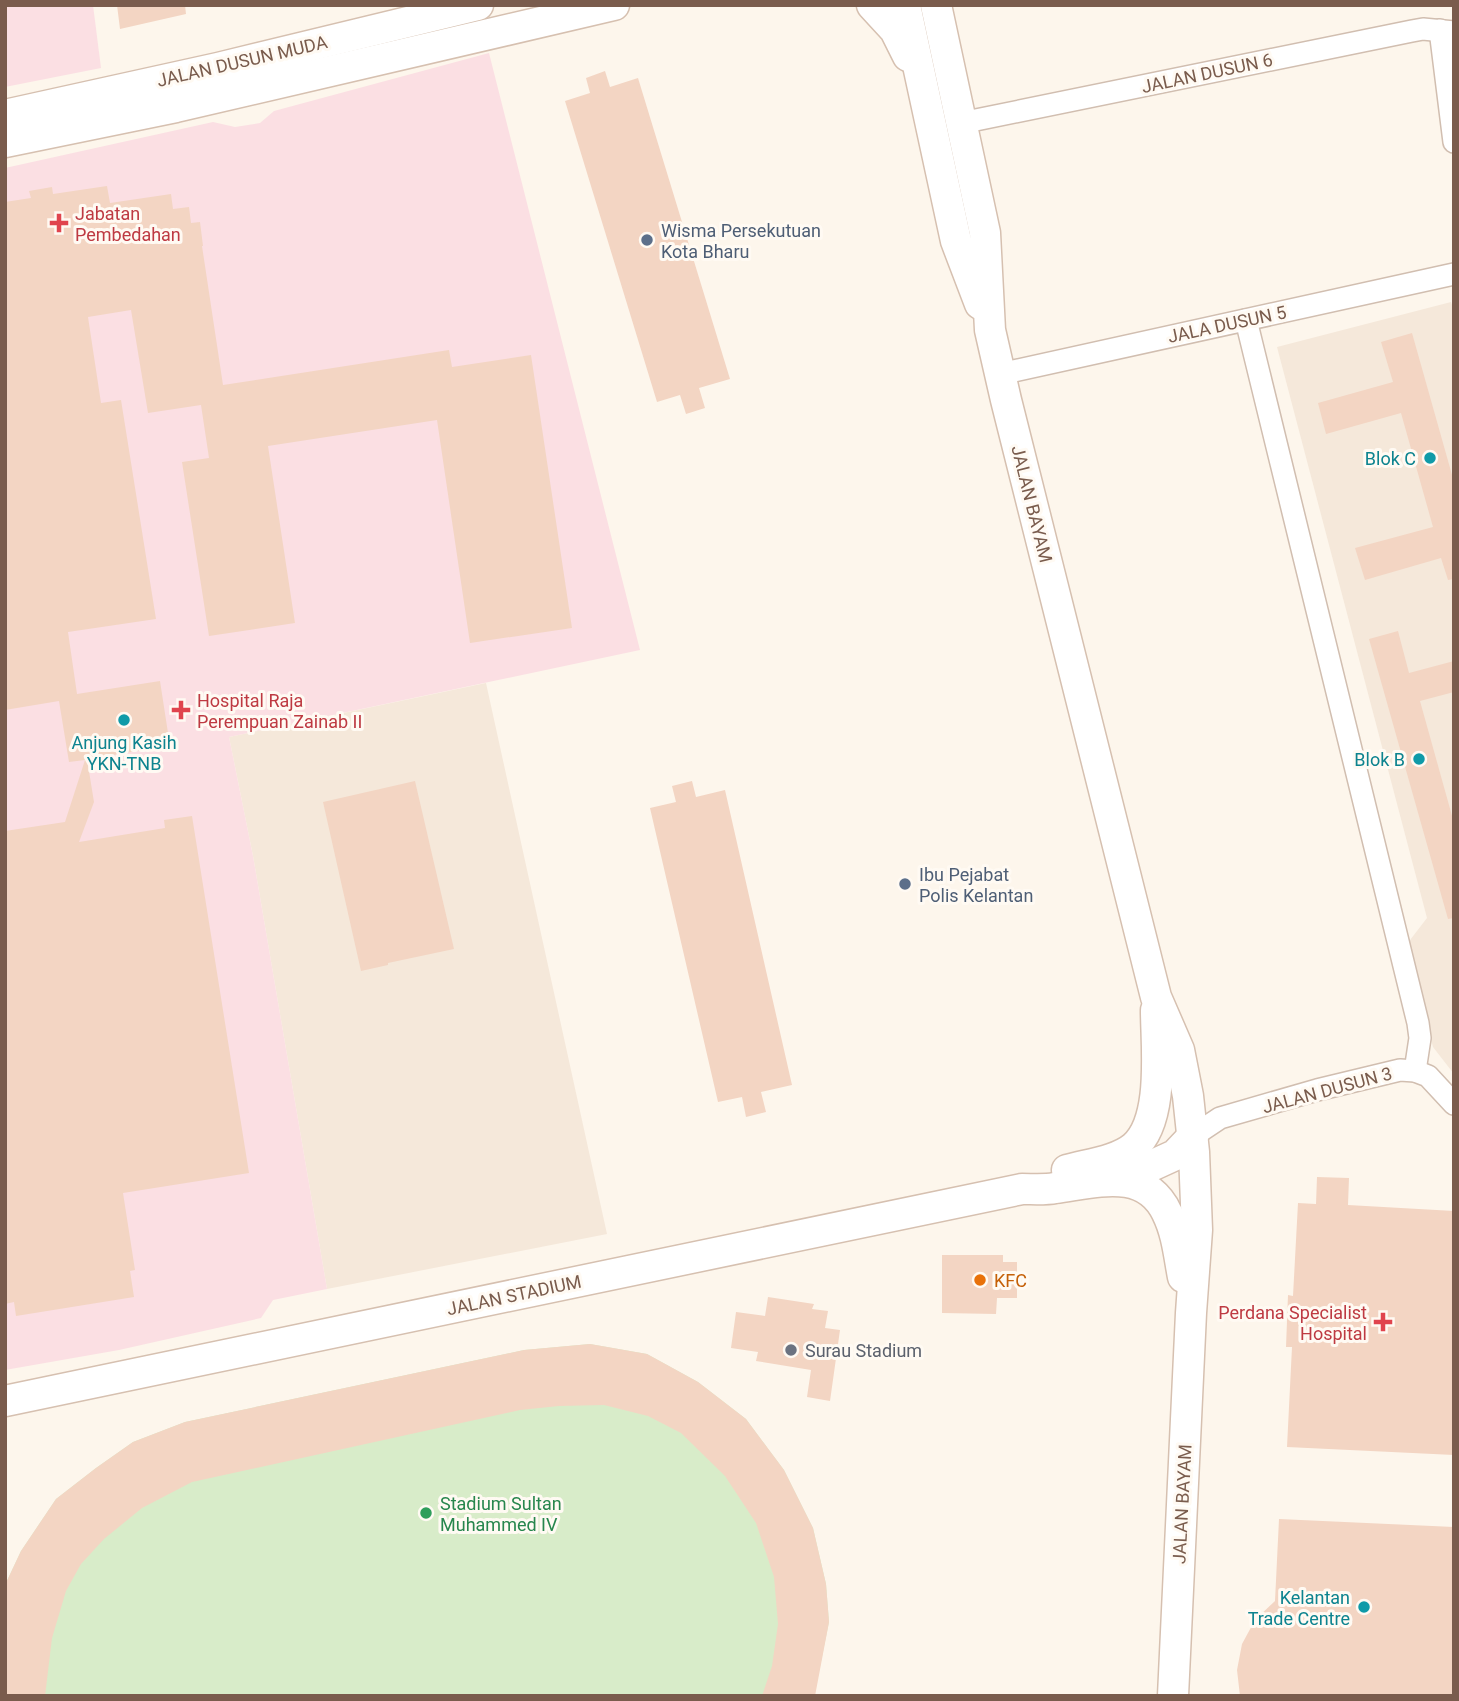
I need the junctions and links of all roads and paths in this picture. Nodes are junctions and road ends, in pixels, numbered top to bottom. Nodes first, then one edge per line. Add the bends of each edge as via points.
1 (478, 5) edge
2 (614, 5) edge
3 (872, 5) edge
4 (905, 5) edge
5 (936, 5) edge
6 (957, 5) edge
7 (1447, 31) edge
8 (947, 56) junction
9 (927, 105) junction
10 (5, 115) edge
11 (961, 123) junction
12 (5, 142) edge
13 (1454, 142) edge
14 (1454, 274) edge
15 (1247, 320) junction
16 (990, 330) junction
17 (1000, 374) junction
18 (1156, 997) junction
19 (1415, 1071) junction
20 (1454, 1104) edge
21 (1193, 1136) junction
22 (1100, 1181) junction
23 (1023, 1189) junction
24 (1191, 1313) junction
25 (5, 1401) edge
26 (1173, 1696) edge

1 - 10 main road, JALAN DUSUN MUDA
2 - 12 main road
3 - 9 main road via 895,30
4 - 9 main road
5 - 8 main road, JALAN BAYAM
6 - 8 main road
7 - 11 street, JALAN DUSUN 6 via 1412,31
7 - 13 street
8 - 11 main road, JALAN BAYAM
9 - 16 main road via 956,241
11 - 16 main road, JALAN BAYAM via 985,233
14 - 15 street, JALA DUSUN 5
15 - 17 street, JALA DUSUN 5
15 - 19 street via 1418,1023
16 - 17 main road, JALAN BAYAM
17 - 18 main road, JALAN BAYAM
18 - 21 main road, JALAN BAYAM via 1179,1050
18 - 23 main road, JALAN BAYAM via 1156,1085 1146,1132 1134,1147 1116,1157 1051,1174
19 - 20 street, JALAN DUSUN 3 via 1428,1076
19 - 21 street, JALAN DUSUN 3 via 1391,1072 1220,1118
21 - 22 main road via 1175,1155
21 - 24 main road, JALAN BAYAM via 1197,1230
22 - 23 main road, JALAN BAYAM
22 - 24 main road, JALAN BAYAM via 1130,1183 1159,1200 1175,1234
23 - 25 main road, JALAN STADIUM
24 - 26 main road, JALAN BAYAM

